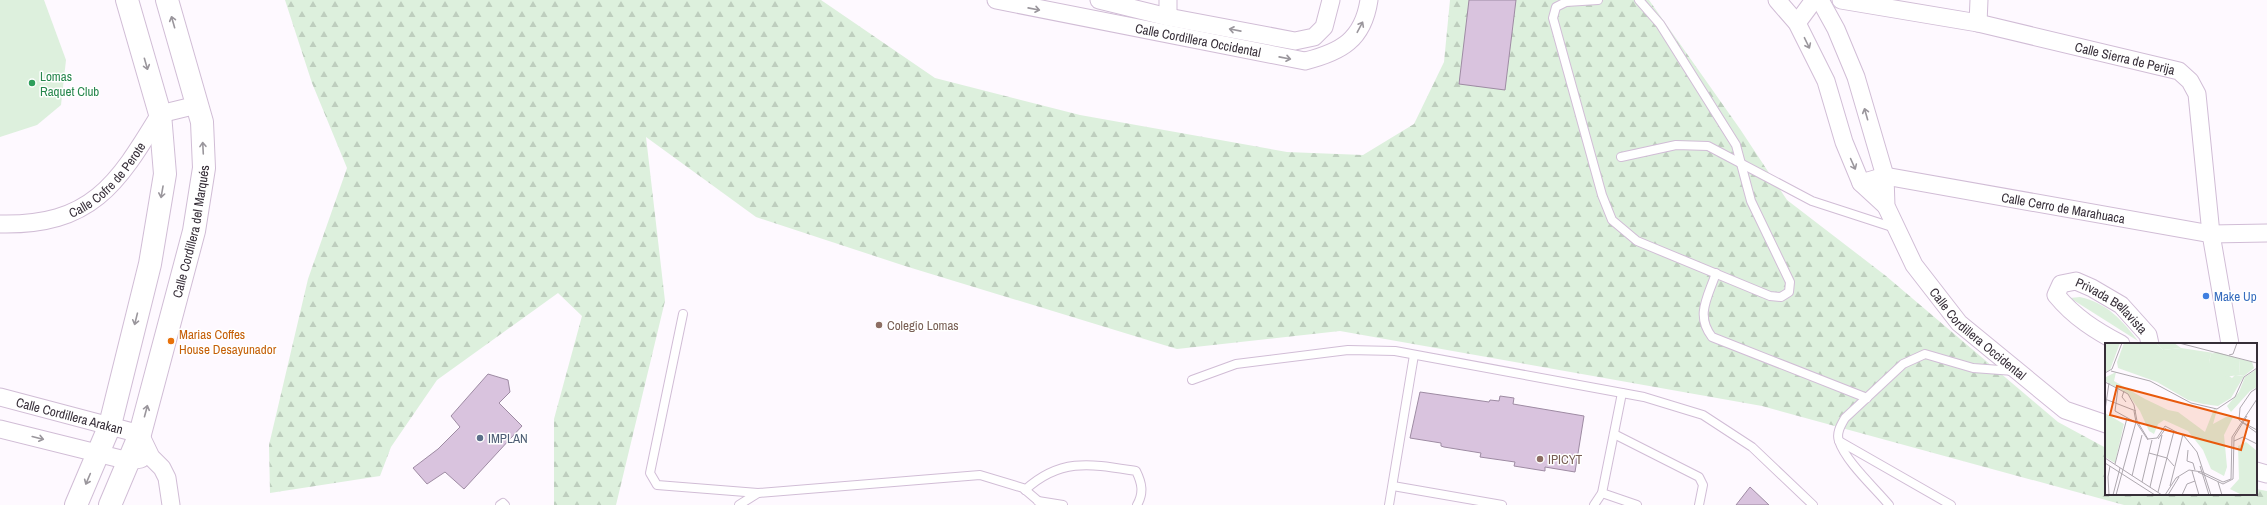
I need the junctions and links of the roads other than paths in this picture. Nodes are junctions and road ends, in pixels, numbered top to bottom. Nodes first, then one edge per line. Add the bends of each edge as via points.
1 (127, 0) edge
2 (167, 0) edge
3 (1099, 0) edge
4 (1331, 0) edge
5 (1370, 0) edge
6 (1598, 0) edge
7 (1639, 0) edge
8 (1777, 0) edge
9 (1814, 0) edge
10 (1820, 0) edge
11 (1841, 0) edge
12 (1979, 0) edge
13 (1000, 1) edge
14 (1168, 8) edge
15 (1797, 23) junction
16 (1978, 23) junction
17 (197, 105) junction
18 (160, 114) junction
19 (1621, 157) dead end
20 (1741, 163) junction
21 (1885, 176) junction
22 (1861, 183) junction
23 (1886, 206) junction
24 (0, 224) edge
25 (1895, 228) junction
26 (2267, 233) edge
27 (2211, 234) junction
28 (1716, 273) junction
29 (682, 314) dead end
30 (2120, 343) edge
31 (2150, 343) edge
32 (2230, 343) edge
33 (1414, 355) junction
34 (2019, 372) junction
35 (1192, 380) dead end
36 (1622, 393) junction
37 (0, 397) edge
38 (1866, 398) junction
39 (2105, 424) edge
40 (110, 425) junction
41 (0, 429) edge
42 (140, 434) junction
43 (1614, 434) junction
44 (1839, 441) junction
45 (99, 453) junction
46 (151, 457) junction
47 (129, 461) junction
48 (2257, 471) edge
49 (2267, 474) edge
50 (1392, 486) junction
51 (1025, 490) junction
52 (758, 493) junction
53 (1602, 493) junction
54 (1040, 503) edge
55 (76, 505) edge
56 (110, 505) edge
57 (171, 505) edge
58 (500, 505) edge
59 (505, 505) edge
60 (739, 505) edge
61 (1063, 505) edge
62 (1137, 505) edge
63 (1389, 505) edge
64 (1502, 505) edge
65 (1594, 505) edge
66 (1637, 505) edge
67 (1699, 505) edge
68 (1813, 505) edge
69 (1889, 505) edge
70 (1951, 505) edge

1 -> 18 street
17 -> 2 street, Calle Cordillera del Marqués
3 - 14 street, Calle Cordillera Occidental
4 -> 14 street, Calle Cordillera Occidental via 1324,27 1314,37 1295,42
13 -> 5 street, Calle Cordillera Occidental via 1305,62 1342,49 1363,23
6 - 28 lane via 1566,2 1556,7 1553,18 1602,195 1612,220 1637,241
7 - 20 lane via 1660,24 1736,145
8 - 15 street, Calle Cordillera Occidental
9 - 15 street
21 -> 10 street, Calle Cordillera Occidental via 1856,77 1836,29
11 - 16 street, Calle Sierra de Perija
12 - 16 street
15 -> 22 street, Calle Cordillera Occidental via 1826,81 1844,142
16 - 27 street, Calle Sierra de Perija via 2179,71 2190,81 2197,94
17 - 18 street
42 -> 17 street, Calle Cordillera del Marqués via 194,231 204,168 202,122
18 - 24 street, Calle Cofre de Perote via 134,156 103,194 81,209 57,219 24,225
18 -> 40 street via 164,181 150,264
19 - 20 lane via 1676,146 1708,146
20 - 25 lane via 1812,201
20 - 28 lane via 1751,201 1790,282 1789,292 1781,297 1770,296
21 - 22 street, Calle Cerro de Marahuaca
21 - 23 street, Calle Cordillera Occidental
21 - 27 street, Calle Cerro de Marahuaca
22 - 23 street, Calle Cordillera Occidental
23 - 25 street, Calle Cordillera Occidental
25 - 34 street, Calle Cordillera Occidental via 1914,265 1959,322
26 - 27 street, Calle Cerro de Marahuaca
27 - 32 street, Calle Sierra de Perija
28 - 38 lane via 1702,314 1705,327 1712,337
29 - 52 lane via 650,473 657,485
30 - 31 street, Privada Bellavista via 2096,331 2068,308 2056,294 2061,284 2076,281 2121,305 2148,335
33 - 35 lane via 1395,351 1348,350 1236,364
33 - 36 lane
33 - 50 lane
34 - 38 lane via 1972,368 1925,354 1903,364
34 - 39 street, Calle Cordillera Occidental via 2066,410
36 - 43 lane
36 - 68 lane via 1702,415 1752,447
37 - 40 street, Calle Cordillera Arakan
38 - 44 lane via 1845,418 1839,430
40 - 42 street, Calle Cordillera Arakan
40 - 45 street
41 -> 45 street
42 - 46 street
42 - 47 street, Calle Cordillera del Marqués
43 - 53 lane
43 - 67 lane via 1699,477 1703,485
44 - 69 lane via 1848,457
44 - 70 lane
45 - 47 street
45 -> 55 street
46 - 47 street
46 - 57 street via 162,468 167,478
47 - 56 street, Calle Cordillera del Marqués
48 - 49 street
50 - 63 lane
50 - 64 lane
51 - 52 lane via 980,475
51 - 54 lane
51 - 62 lane via 1040,476 1057,469 1075,465 1108,467 1136,471 1142,482
52 - 60 lane
53 - 65 lane
53 - 66 lane
54 - 61 lane
58 - 59 lane

